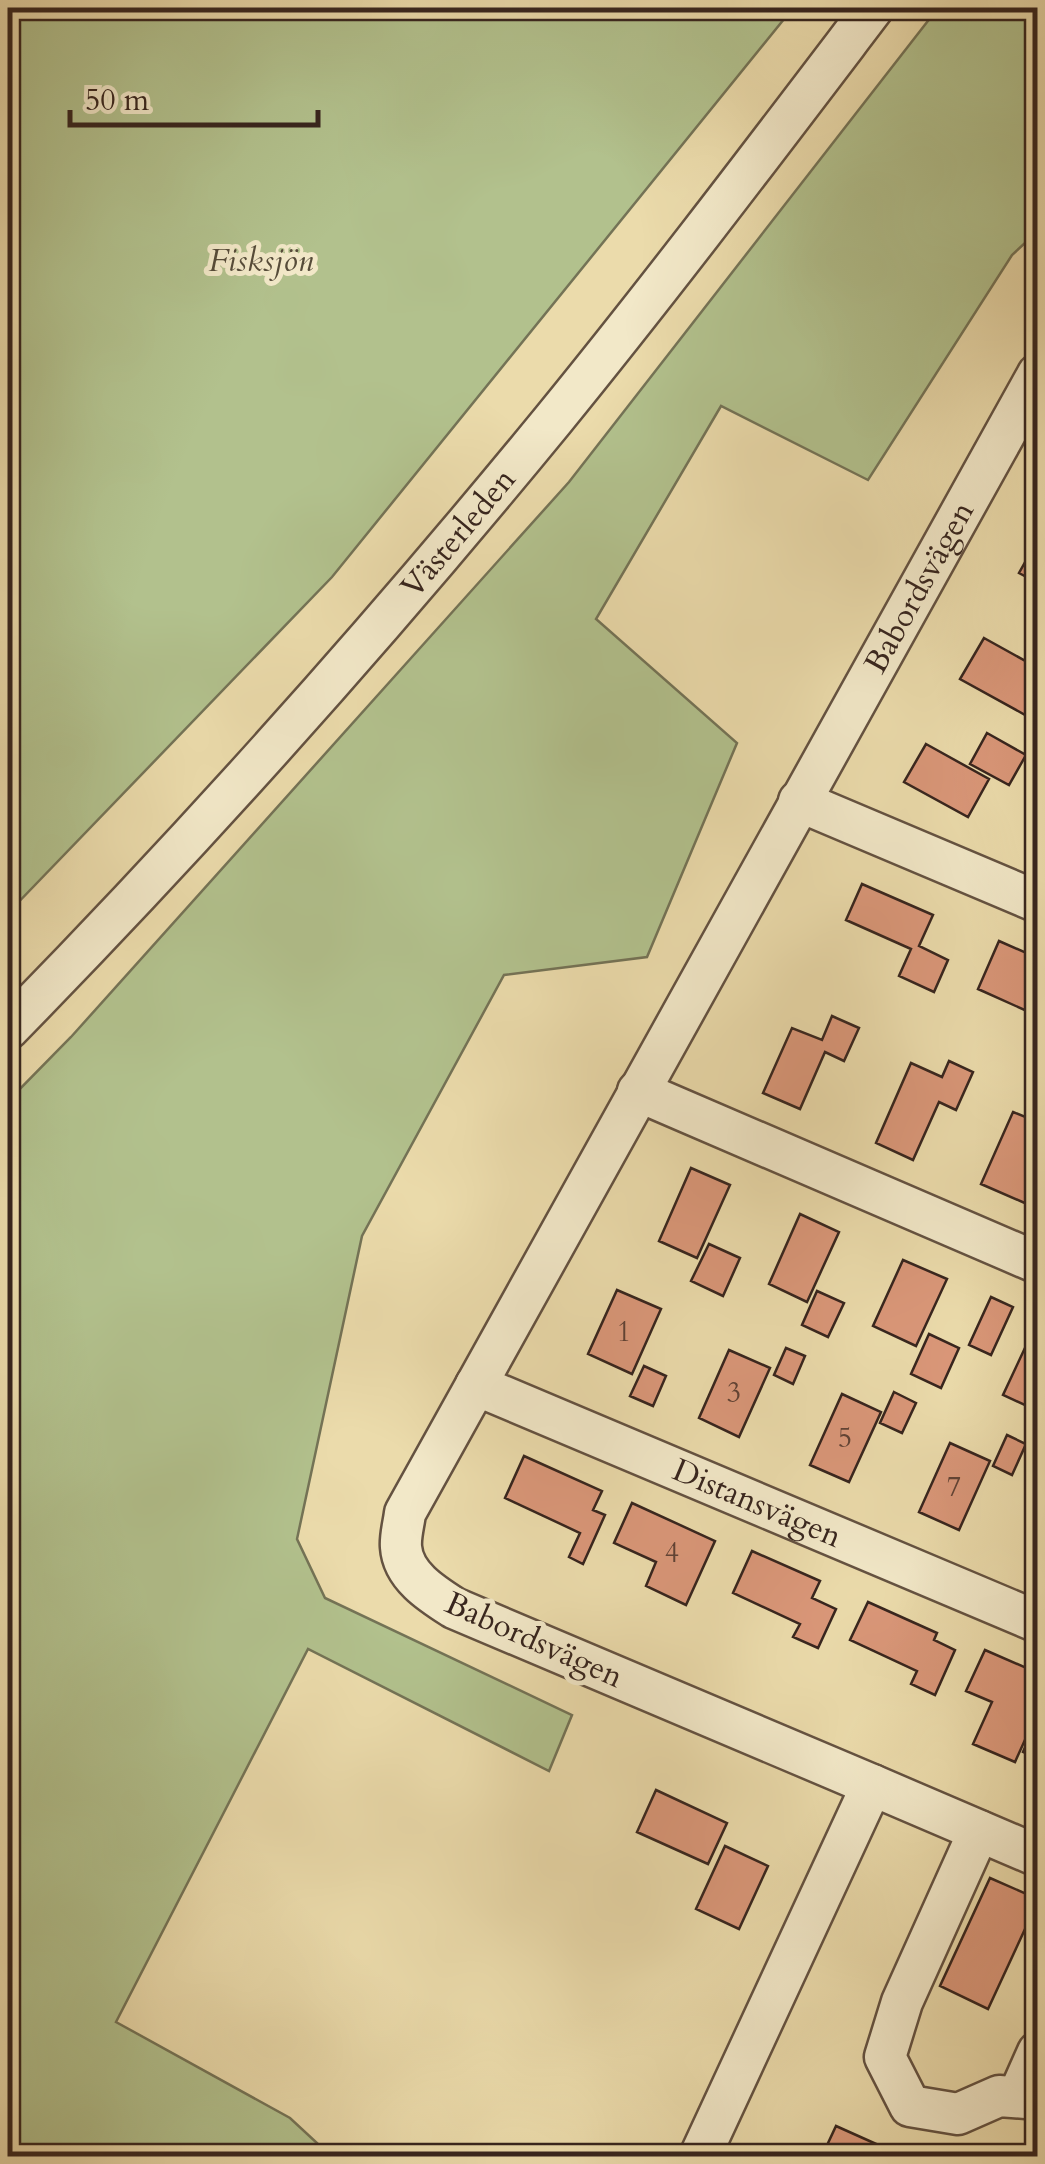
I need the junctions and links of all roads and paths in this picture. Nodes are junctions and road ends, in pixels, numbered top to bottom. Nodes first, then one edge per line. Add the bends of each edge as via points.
1 (874, 8) edge
2 (1038, 374) edge
3 (799, 801) junction
4 (1038, 902) edge
5 (8, 1030) edge
6 (638, 1091) junction
7 (1038, 1263) edge
8 (476, 1384) junction
9 (1038, 1622) edge
10 (872, 1785) junction
11 (978, 1830) junction
12 (1038, 1856) edge
13 (1038, 2052) edge
14 (1028, 2098) edge
15 (700, 2156) edge

1 - 5 street, Västerleden via 527,451 317,698
2 - 3 street, Babordsvägen
3 - 4 street
3 - 6 street, Babordsvägen
6 - 7 street
6 - 8 street, Babordsvägen
8 - 9 street, Distansvägen
8 - 10 street, Babordsvägen via 405,1513 401,1548 410,1572 430,1593
10 - 11 street, Babordsvägen
10 - 15 street
11 - 12 street, Babordsvägen
11 - 14 street via 884,2057 910,2106 958,2114 999,2096
13 - 14 street

